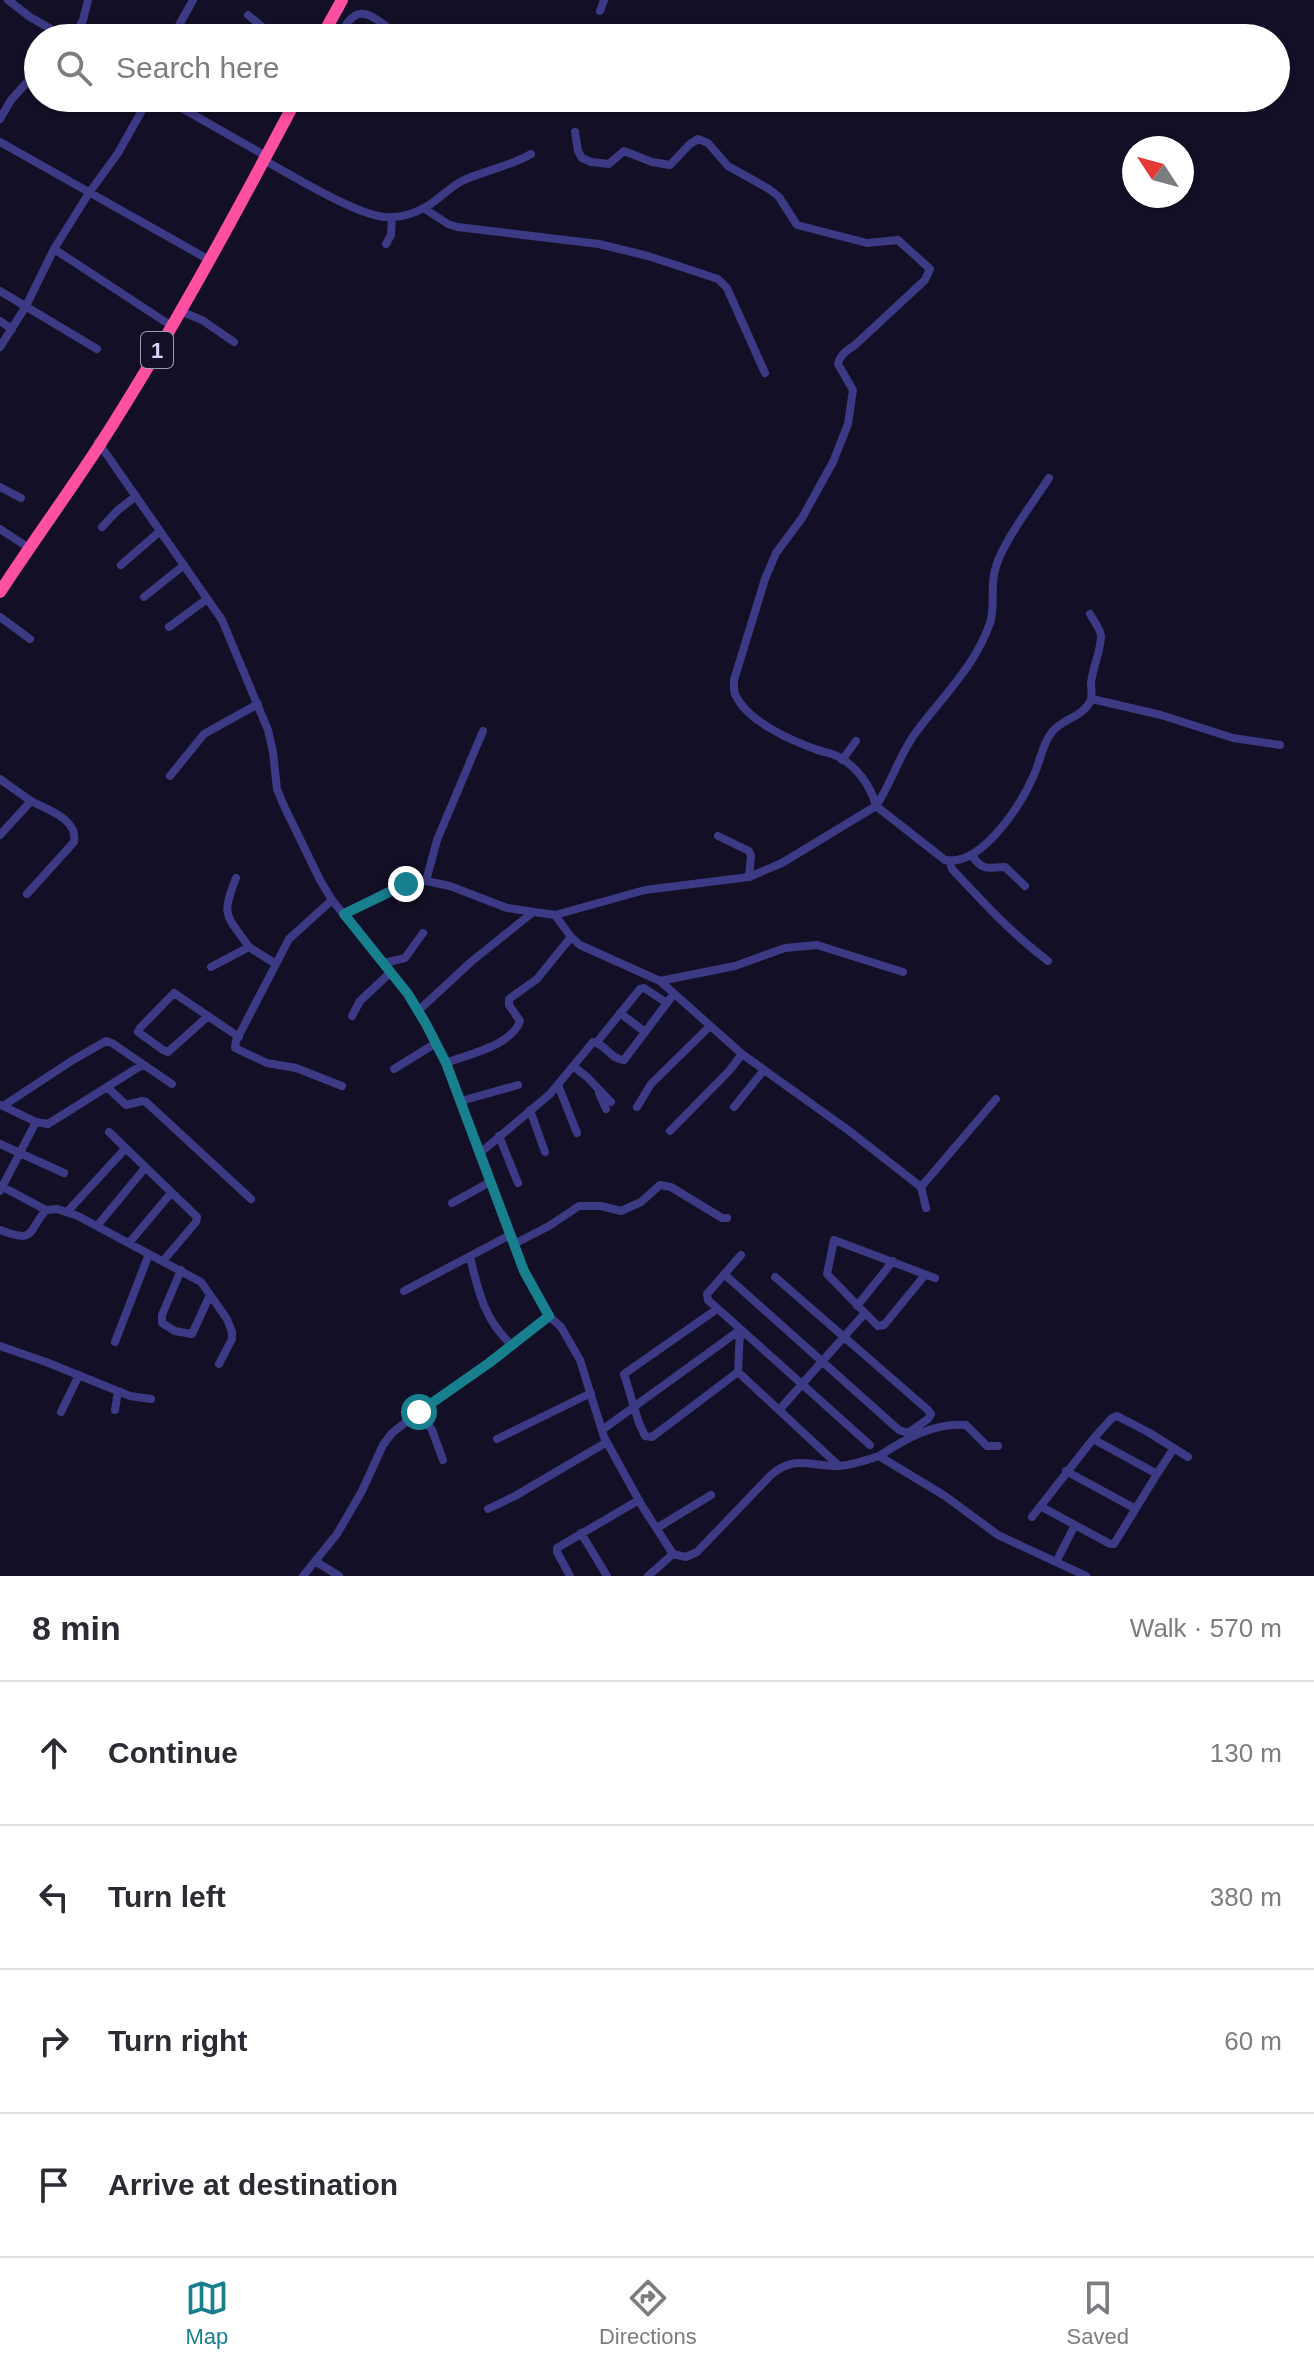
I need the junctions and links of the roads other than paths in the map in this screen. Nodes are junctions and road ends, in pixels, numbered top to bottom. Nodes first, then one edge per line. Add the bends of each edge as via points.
1 (8, 0) edge
2 (88, 0) edge
3 (342, 0) edge
4 (348, 0) edge
5 (604, 0) edge
6 (189, 2) edge
7 (20, 4) edge
8 (600, 11) dead end
9 (248, 15) dead end
10 (46, 24) edge
11 (81, 24) edge
12 (179, 24) edge
13 (259, 24) edge
14 (329, 24) edge
15 (335, 24) edge
16 (345, 24) edge
17 (384, 24) edge
18 (24, 86) edge
19 (141, 112) edge
20 (193, 112) edge
21 (285, 112) edge
22 (289, 112) edge
23 (0, 119) edge
24 (575, 132) dead end
25 (0, 142) edge
26 (531, 154) dead end
27 (264, 157) junction
28 (89, 193) junction
29 (430, 213) junction
30 (392, 217) junction
31 (386, 244) dead end
32 (54, 249) junction
33 (204, 257) junction
34 (0, 291) edge
35 (26, 306) junction
36 (180, 311) junction
37 (0, 321) edge
38 (167, 323) junction
39 (12, 329) junction
40 (234, 342) dead end
41 (0, 347) edge
42 (97, 349) dead end
43 (765, 373) dead end
44 (99, 442) junction
45 (1049, 478) dead end
46 (0, 487) edge
47 (136, 496) junction
48 (21, 498) dead end
49 (102, 527) dead end
50 (0, 529) edge
51 (160, 531) junction
52 (26, 546) junction
53 (121, 565) dead end
54 (184, 565) junction
55 (0, 584) edge
56 (0, 592) edge
57 (144, 597) dead end
58 (207, 599) junction
59 (1090, 614) dead end
60 (0, 617) edge
61 (169, 627) dead end
62 (30, 639) dead end
63 (1092, 699) junction
64 (258, 704) junction
65 (483, 731) dead end
66 (856, 741) dead end
67 (1280, 745) dead end
68 (842, 760) junction
69 (170, 776) dead end
70 (0, 779) edge
71 (31, 801) junction
72 (876, 806) junction
73 (0, 835) edge
74 (718, 836) dead end
75 (972, 856) junction
76 (949, 860) junction
77 (749, 877) junction
78 (236, 878) dead end
79 (426, 881) junction
80 (1025, 886) dead end
81 (27, 894) dead end
82 (332, 900) junction
83 (532, 913) junction
84 (344, 914) junction
85 (555, 915) junction
86 (423, 933) dead end
87 (571, 937) junction
88 (249, 947) junction
89 (1048, 961) dead end
90 (384, 963) junction
91 (276, 964) junction
92 (211, 967) dead end
93 (391, 972) junction
94 (903, 972) dead end
95 (660, 981) junction
96 (673, 995) junction
97 (667, 1003) junction
98 (419, 1010) junction
99 (620, 1013) junction
100 (352, 1016) dead end
101 (207, 1017) junction
102 (709, 1027) junction
103 (645, 1032) junction
104 (239, 1037) junction
105 (597, 1042) junction
106 (436, 1043) junction
107 (742, 1054) junction
108 (446, 1063) junction
109 (142, 1065) junction
110 (573, 1066) junction
111 (394, 1069) dead end
112 (764, 1070) junction
113 (172, 1084) dead end
114 (518, 1085) dead end
115 (558, 1085) junction
116 (342, 1086) dead end
117 (107, 1087) junction
118 (996, 1099) dead end
119 (461, 1101) junction
120 (1, 1105) edge
121 (609, 1106) dead end
122 (637, 1107) dead end
123 (734, 1107) dead end
124 (530, 1110) junction
125 (36, 1122) junction
126 (670, 1131) dead end
127 (109, 1132) dead end
128 (577, 1133) dead end
129 (499, 1136) junction
130 (0, 1144) edge
131 (125, 1149) junction
132 (545, 1152) dead end
133 (20, 1153) junction
134 (479, 1154) junction
135 (145, 1168) junction
136 (64, 1173) dead end
137 (490, 1182) junction
138 (518, 1183) dead end
139 (1, 1187) edge
140 (921, 1187) junction
141 (171, 1193) junction
142 (251, 1199) dead end
143 (452, 1203) dead end
144 (926, 1208) dead end
145 (46, 1210) junction
146 (67, 1212) junction
147 (727, 1218) dead end
148 (97, 1226) junction
149 (0, 1230) edge
150 (512, 1240) junction
151 (129, 1243) junction
152 (149, 1254) junction
153 (741, 1255) dead end
154 (470, 1257) junction
155 (163, 1261) junction
156 (893, 1261) junction
157 (181, 1270) junction
158 (724, 1274) junction
159 (775, 1277) dead end
160 (404, 1291) dead end
161 (210, 1295) junction
162 (717, 1309) junction
163 (861, 1309) junction
164 (549, 1316) junction
165 (740, 1330) junction
166 (843, 1337) junction
167 (115, 1342) dead end
168 (0, 1346) edge
169 (513, 1346) junction
170 (823, 1360) junction
171 (219, 1364) dead end
172 (738, 1372) junction
173 (79, 1375) junction
174 (803, 1385) junction
175 (118, 1391) junction
176 (591, 1393) junction
177 (151, 1399) dead end
178 (634, 1406) junction
179 (780, 1409) junction
180 (115, 1410) dead end
181 (61, 1412) dead end
182 (419, 1412) junction
183 (602, 1430) junction
184 (497, 1439) dead end
185 (1093, 1439) junction
186 (607, 1442) junction
187 (870, 1445) dead end
188 (998, 1446) dead end
189 (1174, 1448) junction
190 (879, 1456) junction
191 (1188, 1457) dead end
192 (443, 1460) dead end
193 (840, 1467) junction
194 (1066, 1471) junction
195 (1157, 1474) junction
196 (711, 1495) dead end
197 (639, 1500) junction
198 (1042, 1507) junction
199 (1134, 1508) junction
200 (488, 1509) dead end
201 (1032, 1517) dead end
202 (1075, 1525) junction
203 (657, 1528) junction
204 (581, 1533) junction
205 (673, 1554) junction
206 (315, 1561) junction
207 (1056, 1562) junction
208 (1074, 1573) edge
209 (303, 1576) edge
210 (339, 1576) edge
211 (570, 1576) edge
212 (607, 1576) edge
213 (648, 1576) edge
214 (1086, 1576) edge

1 - 7 street
2 - 11 street
3 - 14 highway
4 - 15 highway
5 - 8 street
6 - 12 street
7 - 10 street
9 - 13 street
16 - 17 street via 359,12
18 - 23 street
19 - 28 street
20 - 27 street
21 - 27 highway, 1
22 - 27 highway, 1
24 - 68 street via 582,158 602,165 624,151 670,165 698,139 728,166 779,197 797,225 867,243 898,240 930,269 925,280 839,360 853,390 848,424 802,518 776,553 734,680 734,695 748,713 783,735
25 - 28 street
26 - 29 street via 455,184
27 - 30 street via 354,206
27 - 33 highway, 1
27 - 36 highway, 1
28 - 32 street
28 - 33 street
29 - 30 street
29 - 43 street via 457,227 599,244 718,279 727,288
30 - 31 street
32 - 35 street
32 - 38 street
33 - 38 highway, 1
34 - 35 street
35 - 39 street
35 - 42 street
36 - 40 street
36 - 44 highway, 1
37 - 39 street
38 - 44 highway, 1
39 - 41 street
44 - 47 street
44 - 52 highway, 1
44 - 56 highway, 1
45 - 72 street via 994,572 991,621 980,645 899,758
46 - 48 street
47 - 49 street
47 - 51 street
50 - 52 street
51 - 53 street
51 - 54 street
52 - 55 highway, 1
54 - 57 street
54 - 58 street
58 - 61 street
58 - 64 street via 222,620
59 - 63 street via 1101,635
60 - 62 street
63 - 67 street via 1233,738
63 - 75 street via 1049,735 1023,797
64 - 69 street via 204,734
64 - 82 street via 281,798
65 - 79 street via 437,840
66 - 68 street
68 - 72 street via 862,777
70 - 71 street
71 - 73 street
71 - 81 street via 72,825 76,833 74,842
72 - 76 street
72 - 77 street
74 - 77 street via 751,853
75 - 76 street
75 - 80 street via 987,870 1005,867
76 - 89 street via 995,915
77 - 85 street via 645,890
78 - 88 street via 226,911
79 - 83 street
79 - 84 street via 396,887
82 - 84 street
82 - 91 street via 289,939
83 - 85 street
83 - 98 street
84 - 90 street
85 - 87 street
86 - 90 street via 405,958
87 - 95 street
87 - 108 street via 537,979 509,999 520,1021 513,1034
88 - 91 street
88 - 92 street
90 - 93 street
91 - 104 street
93 - 98 street
93 - 100 street
94 - 95 street via 817,945 785,948 735,966
95 - 96 street
96 - 97 street
96 - 102 street
97 - 99 street via 644,988
97 - 103 street
98 - 106 street
99 - 103 street
99 - 105 street
101 - 101 street via 168,1052 138,1032 174,993
101 - 104 street
102 - 107 street
102 - 122 street via 651,1084
103 - 105 street via 624,1060
104 - 116 street via 238,1051
105 - 110 street
106 - 108 street
106 - 111 street
107 - 112 street
107 - 126 street
108 - 119 street
109 - 113 street
109 - 117 street
109 - 120 street via 112,1043 100,1043
110 - 115 street
110 - 121 street
112 - 123 street
112 - 140 street
114 - 119 street
115 - 124 street
115 - 128 street
117 - 125 street via 52,1122
117 - 142 street via 126,1105 146,1102
118 - 140 street
119 - 134 street
120 - 125 street
124 - 129 street
124 - 132 street
125 - 133 street
127 - 131 street
129 - 134 street
129 - 138 street
130 - 133 street
131 - 135 street
131 - 146 street
133 - 136 street
133 - 139 street
134 - 137 street
135 - 141 street
135 - 148 street
137 - 143 street
137 - 150 street
139 - 145 street
140 - 144 street
141 - 151 street
141 - 155 street via 198,1219
145 - 146 street
145 - 149 street via 25,1236
146 - 148 street
147 - 150 street via 660,1185 621,1211 579,1206 549,1226
148 - 151 street
150 - 154 street
150 - 164 street
151 - 152 street
152 - 155 street
152 - 167 street
153 - 158 street
154 - 160 street
154 - 169 street via 492,1324
155 - 157 street
156 - 163 street
156 - 163 street via 930,1277 884,1325 878,1326
156 - 163 street via 833,1241 827,1274
157 - 161 street
157 - 161 street via 162,1323 192,1334
158 - 162 street via 706,1295
158 - 170 street
159 - 166 street
161 - 171 street via 232,1332
162 - 165 street
162 - 178 street via 624,1374
163 - 166 street
164 - 169 street
164 - 176 street via 580,1360
165 - 172 street
165 - 174 street
165 - 178 street
166 - 170 street
166 - 170 street via 930,1417 911,1432 902,1432
168 - 173 street
169 - 182 street
170 - 174 street
172 - 178 street via 650,1438
172 - 179 street
173 - 175 street
173 - 181 street
174 - 179 street
174 - 187 street
175 - 177 street
175 - 180 street
176 - 183 street
176 - 184 street
178 - 183 street
179 - 193 street
182 - 192 street
182 - 206 street via 383,1445 337,1534
183 - 186 street
185 - 189 street via 1117,1416
185 - 194 street
185 - 195 street
186 - 197 street
186 - 200 street
188 - 190 street via 987,1446 966,1425 949,1425 903,1440
189 - 191 street
189 - 195 street
190 - 193 street
190 - 207 street via 998,1535
193 - 205 street via 785,1465 697,1552 686,1557
194 - 198 street
194 - 199 street
195 - 199 street
196 - 203 street
197 - 203 street
197 - 204 street
198 - 201 street
198 - 202 street
199 - 202 street via 1114,1544
202 - 207 street
203 - 205 street
204 - 211 street via 557,1548
204 - 212 street
205 - 213 street
206 - 209 street
206 - 210 street
207 - 208 street
208 - 214 street

